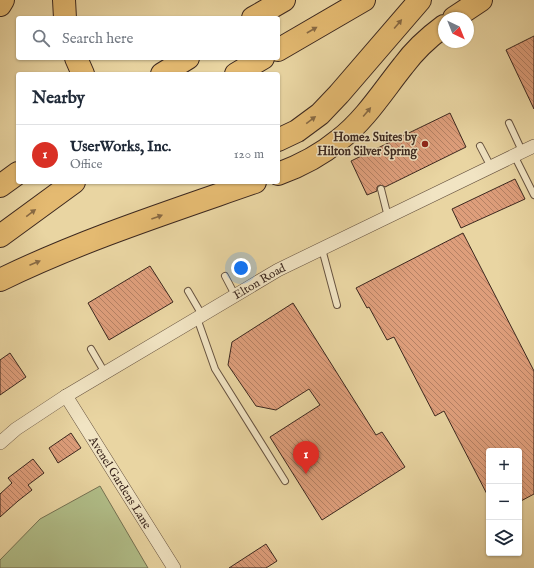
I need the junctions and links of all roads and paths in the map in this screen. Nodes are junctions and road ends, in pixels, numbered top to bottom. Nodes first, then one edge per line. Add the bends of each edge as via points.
1 (3, 0) edge
2 (64, 0) edge
3 (284, 0) edge
4 (364, 0) edge
5 (420, 0) edge
6 (480, 0) edge
7 (0, 5) edge
8 (463, 12) edge
9 (65, 16) edge
10 (256, 16) edge
11 (438, 31) edge
12 (280, 49) edge
13 (77, 60) edge
14 (185, 60) edge
15 (260, 60) edge
16 (82, 72) edge
17 (165, 72) edge
18 (239, 72) edge
19 (510, 123) dead end
20 (280, 139) edge
21 (480, 146) dead end
22 (534, 146) edge
23 (518, 153) junction
24 (491, 166) junction
25 (280, 173) edge
26 (16, 174) edge
27 (71, 184) edge
28 (249, 184) edge
29 (0, 186) edge
30 (381, 189) dead end
31 (534, 195) edge
32 (388, 217) junction
33 (0, 236) edge
34 (322, 248) junction
35 (225, 276) dead end
36 (0, 280) edge
37 (188, 291) dead end
38 (235, 295) junction
39 (337, 305) dead end
40 (200, 316) junction
41 (91, 349) dead end
42 (105, 373) junction
43 (66, 396) junction
44 (0, 442) edge
45 (285, 482) dead end
46 (174, 568) edge

1 - 7 highway
2 - 9 highway
3 - 10 highway
12 -> 4 highway
20 -> 5 highway via 297,131 320,114
6 - 8 highway
25 -> 11 highway via 317,156 340,140 362,118 403,65
13 - 16 highway
14 - 17 highway
15 - 18 highway
19 - 23 lane
21 - 24 lane
22 - 23 street, Elton Road
23 - 24 street, Elton Road
23 - 31 lane
24 - 32 street, Elton Road
26 - 29 highway
33 -> 27 highway
36 -> 28 highway via 76,245
30 - 32 lane
32 - 34 street, Elton Road
34 - 38 street, Elton Road
34 - 39 lane
35 - 38 lane
37 - 40 lane
38 - 40 street, Elton Road
40 - 42 street, Elton Road
40 - 45 lane via 215,369
41 - 42 lane
42 - 43 street, Elton Road
43 - 44 street, Elton Road
43 - 46 street, Avenel Gardens Lane

